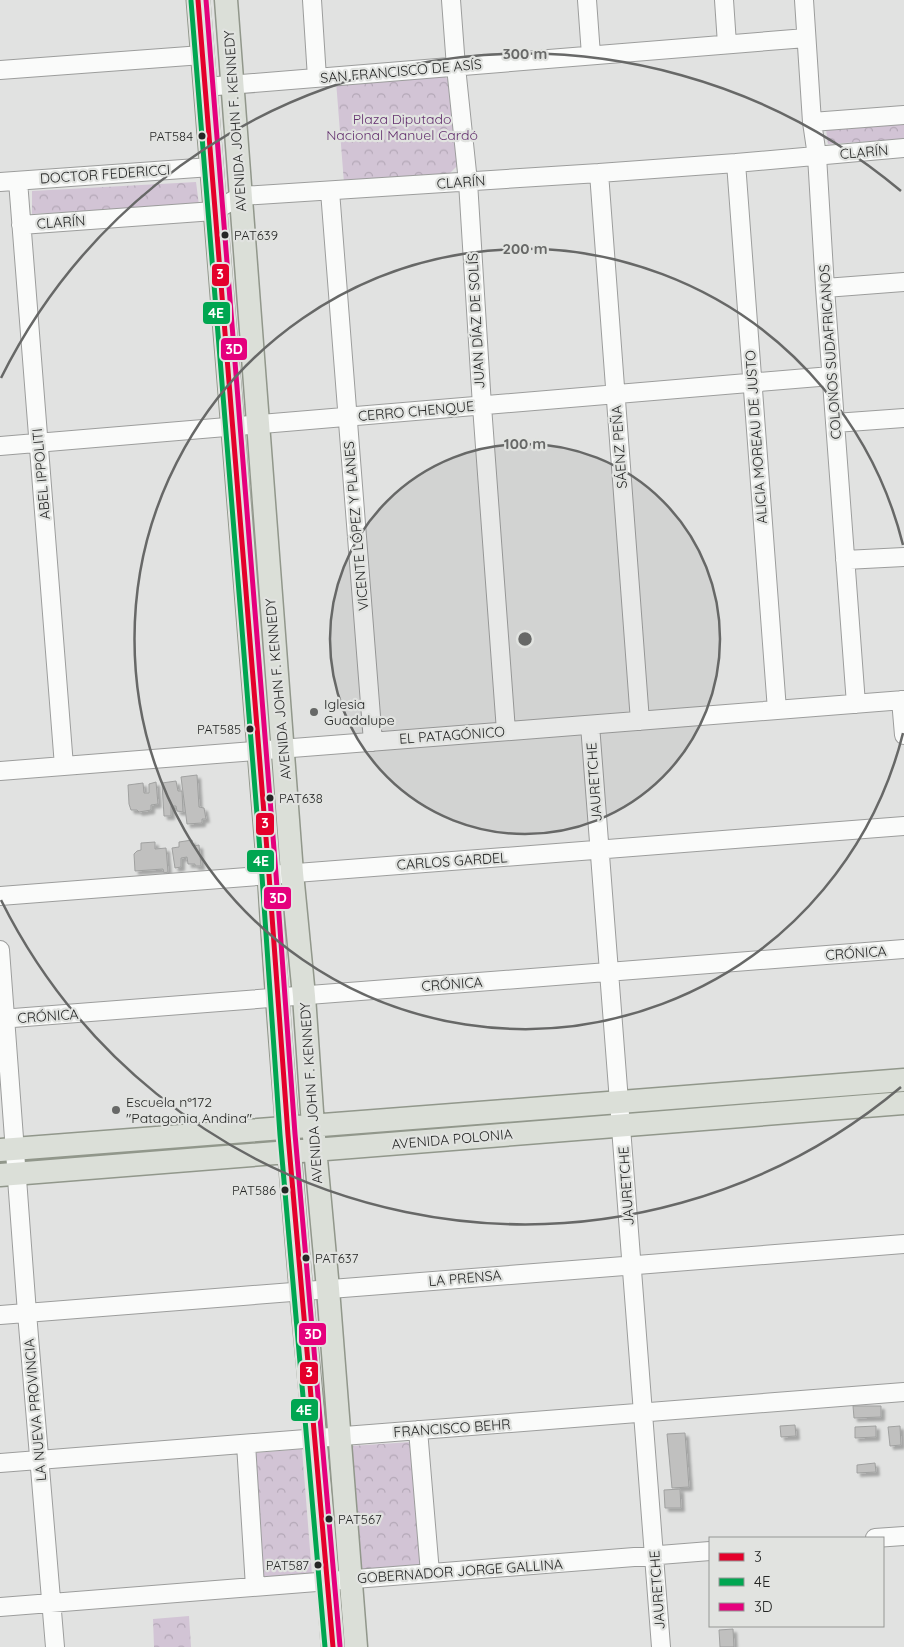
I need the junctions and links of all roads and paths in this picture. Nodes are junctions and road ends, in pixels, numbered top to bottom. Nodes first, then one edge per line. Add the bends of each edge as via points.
1 (198, 0) edge
2 (226, 0) edge
3 (312, 0) edge
4 (451, 0) edge
5 (587, 0) edge
6 (724, 0) edge
7 (804, 0) edge
8 (806, 38) junction
9 (727, 44) junction
10 (202, 55) junction
11 (591, 55) junction
12 (456, 67) junction
13 (0, 70) edge
14 (317, 78) junction
15 (232, 86) junction
16 (205, 88) junction
17 (904, 115) edge
18 (812, 122) junction
19 (904, 148) edge
20 (817, 156) junction
21 (736, 164) junction
22 (211, 167) junction
23 (599, 173) junction
24 (18, 181) junction
25 (0, 182) edge
26 (468, 182) junction
27 (330, 191) junction
28 (241, 196) junction
29 (214, 212) junction
30 (21, 225) junction
31 (904, 282) edge
32 (825, 288) junction
33 (831, 376) junction
34 (752, 383) junction
35 (616, 395) junction
36 (482, 406) junction
37 (347, 417) junction
38 (904, 418) edge
39 (835, 423) junction
40 (257, 425) junction
41 (233, 427) junction
42 (39, 443) junction
43 (0, 446) edge
44 (904, 557) edge
45 (845, 560) junction
46 (903, 700) edge
47 (856, 704) junction
48 (777, 710) junction
49 (640, 721) junction
50 (590, 725) junction
51 (506, 731) junction
52 (904, 736) edge
53 (373, 742) junction
54 (283, 749) junction
55 (259, 751) junction
56 (64, 766) junction
57 (0, 771) edge
58 (904, 826) edge
59 (600, 849) junction
60 (292, 873) junction
61 (269, 875) junction
62 (0, 896) edge
63 (904, 949) edge
64 (0, 950) edge
65 (609, 972) junction
66 (304, 996) junction
67 (276, 998) junction
68 (3, 1019) edge
69 (904, 1080) edge
70 (619, 1102) junction
71 (904, 1103) edge
72 (312, 1126) junction
73 (621, 1126) junction
74 (288, 1128) junction
75 (7, 1150) edge
76 (315, 1150) junction
77 (290, 1152) junction
78 (8, 1174) edge
79 (904, 1244) edge
80 (632, 1265) junction
81 (328, 1289) junction
82 (301, 1291) junction
83 (27, 1313) junction
84 (0, 1315) edge
85 (904, 1392) edge
86 (643, 1413) junction
87 (418, 1430) junction
88 (338, 1437) junction
89 (316, 1438) junction
90 (246, 1444) junction
91 (39, 1460) junction
92 (0, 1463) edge
93 (904, 1536) edge
94 (884, 1537) edge
95 (709, 1551) edge
96 (654, 1556) junction
97 (430, 1573) junction
98 (339, 1580) junction
99 (256, 1587) junction
100 (51, 1603) junction
101 (0, 1607) edge
102 (55, 1647) edge
103 (333, 1647) edge
104 (356, 1647) edge
105 (661, 1647) edge

1 - 10 main road, AVENIDA JOHN F. KENNEDY
2 - 15 main road, AVENIDA JOHN F. KENNEDY
3 - 14 street
4 - 12 street, JUAN DÍAZ DE SOLÍS
5 - 11 street
6 - 9 street
7 - 8 street, COLONOS SUDAFRICANOS
8 - 9 street, SAN FRANCISCO DE ASÍS
8 - 18 street, COLONOS SUDAFRICANOS
9 - 11 street, SAN FRANCISCO DE ASÍS
10 - 13 street
10 - 16 main road, AVENIDA JOHN F. KENNEDY
11 - 12 street, SAN FRANCISCO DE ASÍS
12 - 14 street, SAN FRANCISCO DE ASÍS
12 - 26 street, JUAN DÍAZ DE SOLÍS
14 - 15 street, SAN FRANCISCO DE ASÍS
15 - 16 street, SAN FRANCISCO DE ASÍS
15 - 28 main road, AVENIDA JOHN F. KENNEDY
16 - 22 main road, AVENIDA JOHN F. KENNEDY
17 - 18 street
18 - 20 street, COLONOS SUDAFRICANOS
19 - 20 street, CLARÍN
20 - 21 street, CLARÍN
20 - 32 street, COLONOS SUDAFRICANOS
21 - 23 street, CLARÍN
21 - 34 street, ALICIA MOREAU DE JUSTO
22 - 24 street, DOCTOR FEDERICCI
22 - 29 main road, AVENIDA JOHN F. KENNEDY
23 - 26 street, CLARÍN
23 - 35 street, SÁENZ PEÑA
24 - 25 street, DOCTOR FEDERICCI
24 - 30 street, ABEL IPPOLITI
26 - 27 street, CLARÍN
26 - 36 street, JUAN DÍAZ DE SOLÍS
27 - 28 street, CLARÍN
27 - 37 street, VICENTE LÓPEZ Y PLANES
28 - 29 street, CLARÍN
28 - 40 main road, AVENIDA JOHN F. KENNEDY
29 - 30 street, CLARÍN
29 - 41 main road, AVENIDA JOHN F. KENNEDY
30 - 42 street, ABEL IPPOLITI
31 - 32 street
32 - 33 street, COLONOS SUDAFRICANOS
33 - 34 street, CERRO CHENQUE
33 - 39 street, COLONOS SUDAFRICANOS
34 - 35 street, CERRO CHENQUE
34 - 48 street, ALICIA MOREAU DE JUSTO
35 - 36 street, CERRO CHENQUE
35 - 49 street, SÁENZ PEÑA
36 - 37 street, CERRO CHENQUE
36 - 51 street, JUAN DÍAZ DE SOLÍS
37 - 40 street, CERRO CHENQUE
37 - 53 street, VICENTE LÓPEZ Y PLANES
38 - 39 street
39 - 45 street, COLONOS SUDAFRICANOS
40 - 41 street, CERRO CHENQUE
40 - 54 main road, AVENIDA JOHN F. KENNEDY
41 - 42 street, CERRO CHENQUE
41 - 55 main road, AVENIDA JOHN F. KENNEDY
42 - 43 street, CERRO CHENQUE
42 - 56 street, ABEL IPPOLITI
44 - 45 street
45 - 47 street, COLONOS SUDAFRICANOS
46 - 47 street, EL PATAGÓNICO
46 - 52 street
47 - 48 street, EL PATAGÓNICO
48 - 49 street, EL PATAGÓNICO
49 - 50 street, EL PATAGÓNICO
50 - 51 street, EL PATAGÓNICO
50 - 59 street, JAURETCHE
51 - 53 street, EL PATAGÓNICO
53 - 54 street, EL PATAGÓNICO
54 - 55 street, EL PATAGÓNICO
54 - 60 main road, AVENIDA JOHN F. KENNEDY
55 - 56 street, EL PATAGÓNICO
55 - 61 main road, AVENIDA JOHN F. KENNEDY
56 - 57 street, EL PATAGÓNICO
58 - 59 street, CARLOS GARDEL
59 - 60 street, CARLOS GARDEL
59 - 65 street, JAURETCHE
60 - 61 street, CARLOS GARDEL
60 - 66 main road, AVENIDA JOHN F. KENNEDY
61 - 62 street, CARLOS GARDEL
61 - 67 main road, AVENIDA JOHN F. KENNEDY
63 - 65 street, CRÓNICA
64 - 68 street
65 - 66 street, CRÓNICA
65 - 70 street, JAURETCHE
66 - 67 street, CRÓNICA
66 - 72 main road, AVENIDA JOHN F. KENNEDY
67 - 68 street, CRÓNICA
67 - 74 main road, AVENIDA JOHN F. KENNEDY
68 - 75 street
69 - 70 main road, AVENIDA POLONIA
70 - 72 main road, AVENIDA POLONIA
70 - 73 street, JAURETCHE
71 - 73 main road, AVENIDA POLONIA
72 - 74 main road, AVENIDA POLONIA
72 - 76 main road, AVENIDA JOHN F. KENNEDY
73 - 76 main road, AVENIDA POLONIA
73 - 80 street, JAURETCHE
74 - 75 main road, AVENIDA POLONIA
74 - 77 main road, AVENIDA JOHN F. KENNEDY
75 - 78 street, LA NUEVA PROVINCIA
76 - 77 main road, AVENIDA POLONIA
76 - 81 main road, AVENIDA JOHN F. KENNEDY
77 - 78 main road, AVENIDA POLONIA
77 - 82 main road, AVENIDA JOHN F. KENNEDY
78 - 83 street, LA NUEVA PROVINCIA
79 - 80 street, LA PRENSA
80 - 81 street, LA PRENSA
80 - 86 street, JAURETCHE
81 - 82 street, LA PRENSA
81 - 88 main road, AVENIDA JOHN F. KENNEDY
82 - 83 street, LA PRENSA
82 - 89 main road, AVENIDA JOHN F. KENNEDY
83 - 84 street, LA PRENSA
83 - 91 street, LA NUEVA PROVINCIA
85 - 86 street, FRANCISCO BEHR
86 - 87 street, FRANCISCO BEHR
86 - 96 street, JAURETCHE
87 - 88 street, FRANCISCO BEHR
87 - 97 street
88 - 89 street, FRANCISCO BEHR
88 - 98 main road, AVENIDA JOHN F. KENNEDY
89 - 90 street, FRANCISCO BEHR
89 - 98 main road, AVENIDA JOHN F. KENNEDY
90 - 91 street, FRANCISCO BEHR
90 - 99 street
91 - 92 street, FRANCISCO BEHR
91 - 100 street, LA NUEVA PROVINCIA
93 - 94 street
95 - 96 street, GOBERNADOR JORGE GALLINA
96 - 97 street, GOBERNADOR JORGE GALLINA
96 - 105 street, JAURETCHE
97 - 98 street, GOBERNADOR JORGE GALLINA
98 - 99 street, GOBERNADOR JORGE GALLINA
98 - 103 main road, AVENIDA JOHN F. KENNEDY
98 - 104 main road, AVENIDA JOHN F. KENNEDY
99 - 100 street, GOBERNADOR JORGE GALLINA
100 - 101 street, GOBERNADOR JORGE GALLINA
100 - 102 street, LA NUEVA PROVINCIA

